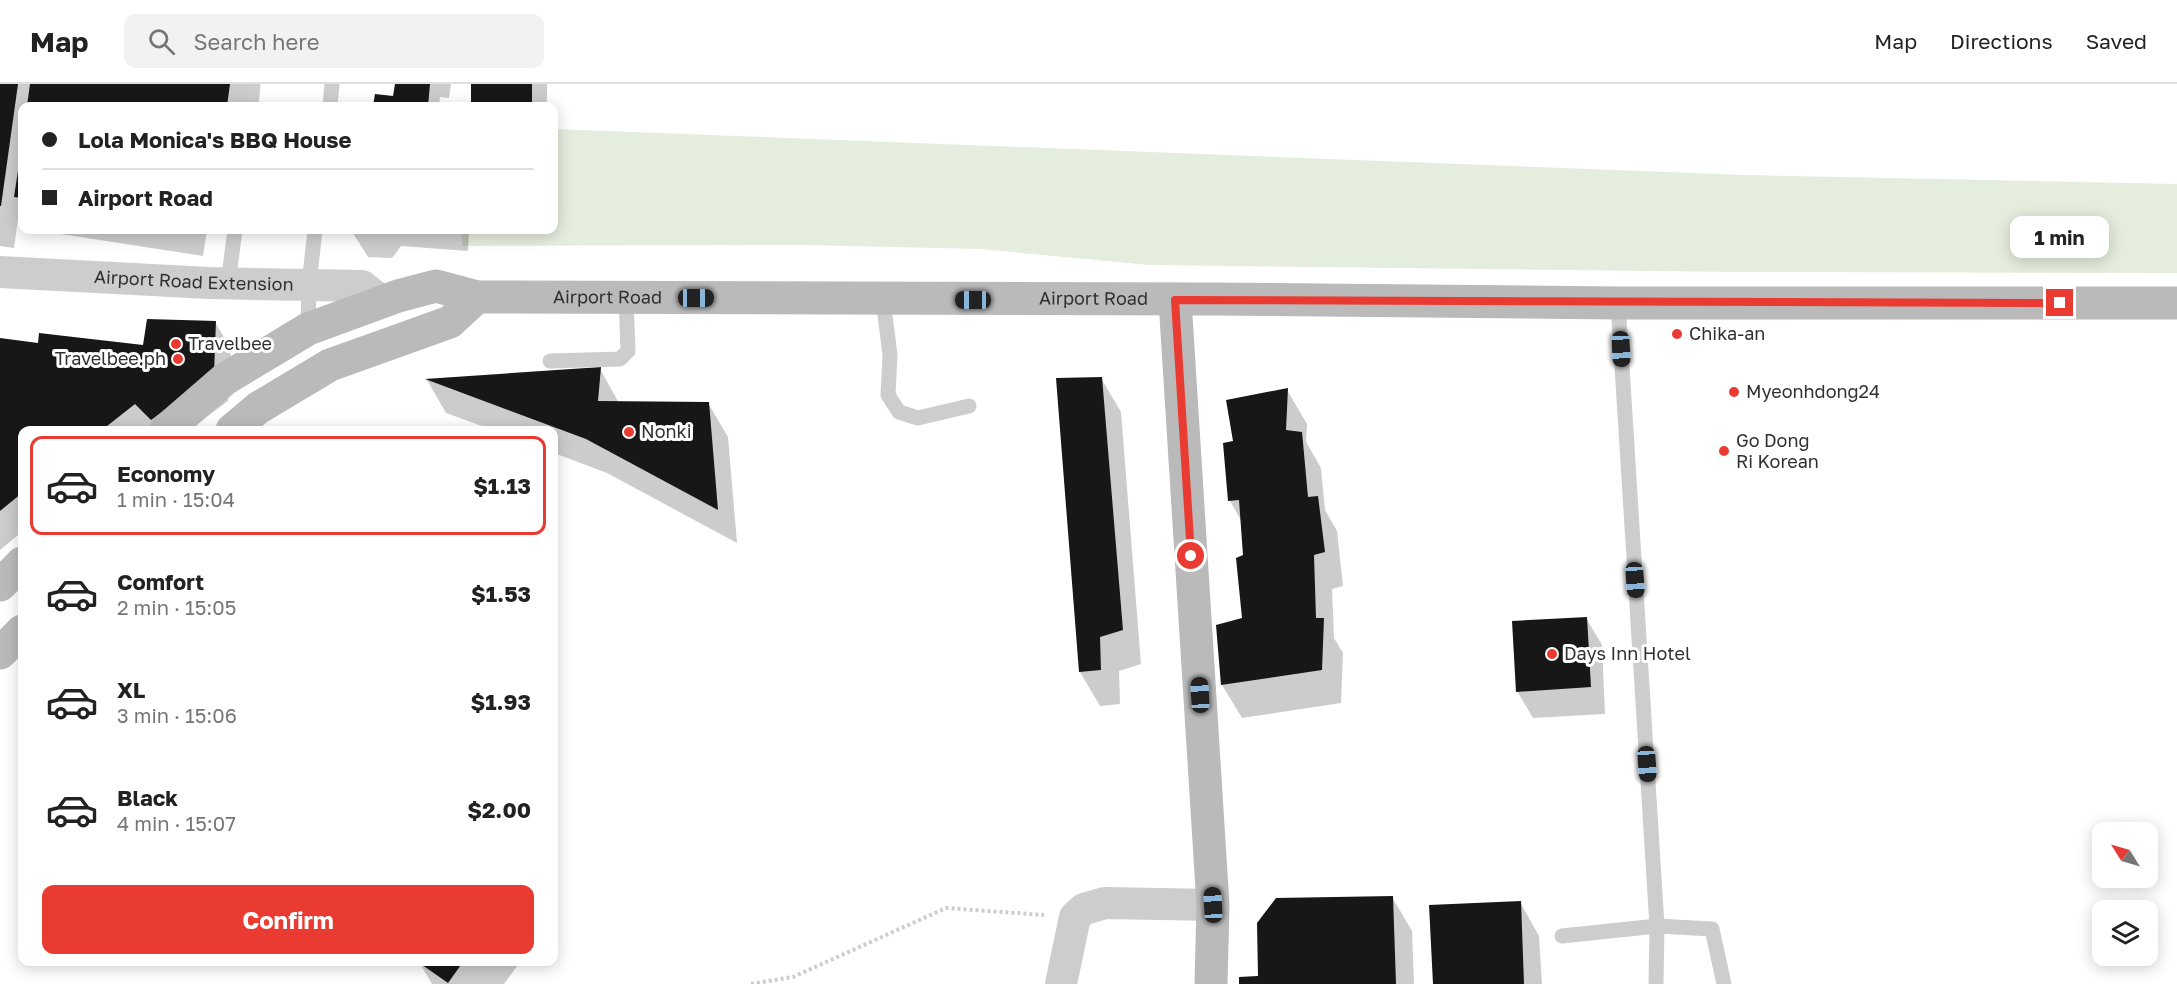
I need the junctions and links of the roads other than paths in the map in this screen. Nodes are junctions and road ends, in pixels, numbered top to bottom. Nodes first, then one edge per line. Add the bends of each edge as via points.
1 (253, 84) edge
2 (332, 84) edge
3 (251, 102) edge
4 (330, 102) edge
5 (234, 234) edge
6 (315, 234) edge
7 (0, 272) edge
8 (228, 283) junction
9 (309, 284) junction
10 (477, 297) junction
11 (626, 298) junction
12 (884, 299) junction
13 (1175, 300) junction
14 (382, 302) junction
15 (1618, 303) junction
16 (2177, 303) edge
17 (308, 329) junction
18 (550, 361) dead end
19 (969, 406) dead end
20 (171, 426) edge
21 (237, 426) edge
22 (18, 567) edge
23 (0, 585) edge
24 (18, 635) edge
25 (0, 653) edge
26 (1213, 905) junction
27 (1657, 926) junction
28 (1562, 936) dead end
29 (1061, 984) edge
30 (1211, 984) edge
31 (1656, 984) edge
32 (1724, 984) edge

1 - 3 lane
2 - 4 lane
5 - 8 lane
6 - 9 lane
7 - 8 street, Airport Road Extension
8 - 9 street, Airport Road Extension
9 - 14 street, Airport Road Extension via 362,286
9 - 17 lane
10 - 11 street, Airport Road
10 - 14 street, Airport Road via 436,286
10 - 21 street via 450,322 330,365 258,408
11 - 12 street, Airport Road
11 - 18 lane via 628,351 620,358
12 - 13 street, Airport Road
12 - 19 lane via 890,355 888,395 899,412 918,417
13 - 15 street, Airport Road
13 - 26 street
14 - 17 street, Airport Road
15 - 16 street, Airport Road
15 - 27 lane
17 - 20 street, Airport Road via 225,379
22 - 23 street
24 - 25 street
26 - 29 street via 1105,903 1084,909 1075,917
26 - 30 street
27 - 28 lane
27 - 31 lane
27 - 32 lane via 1712,929

